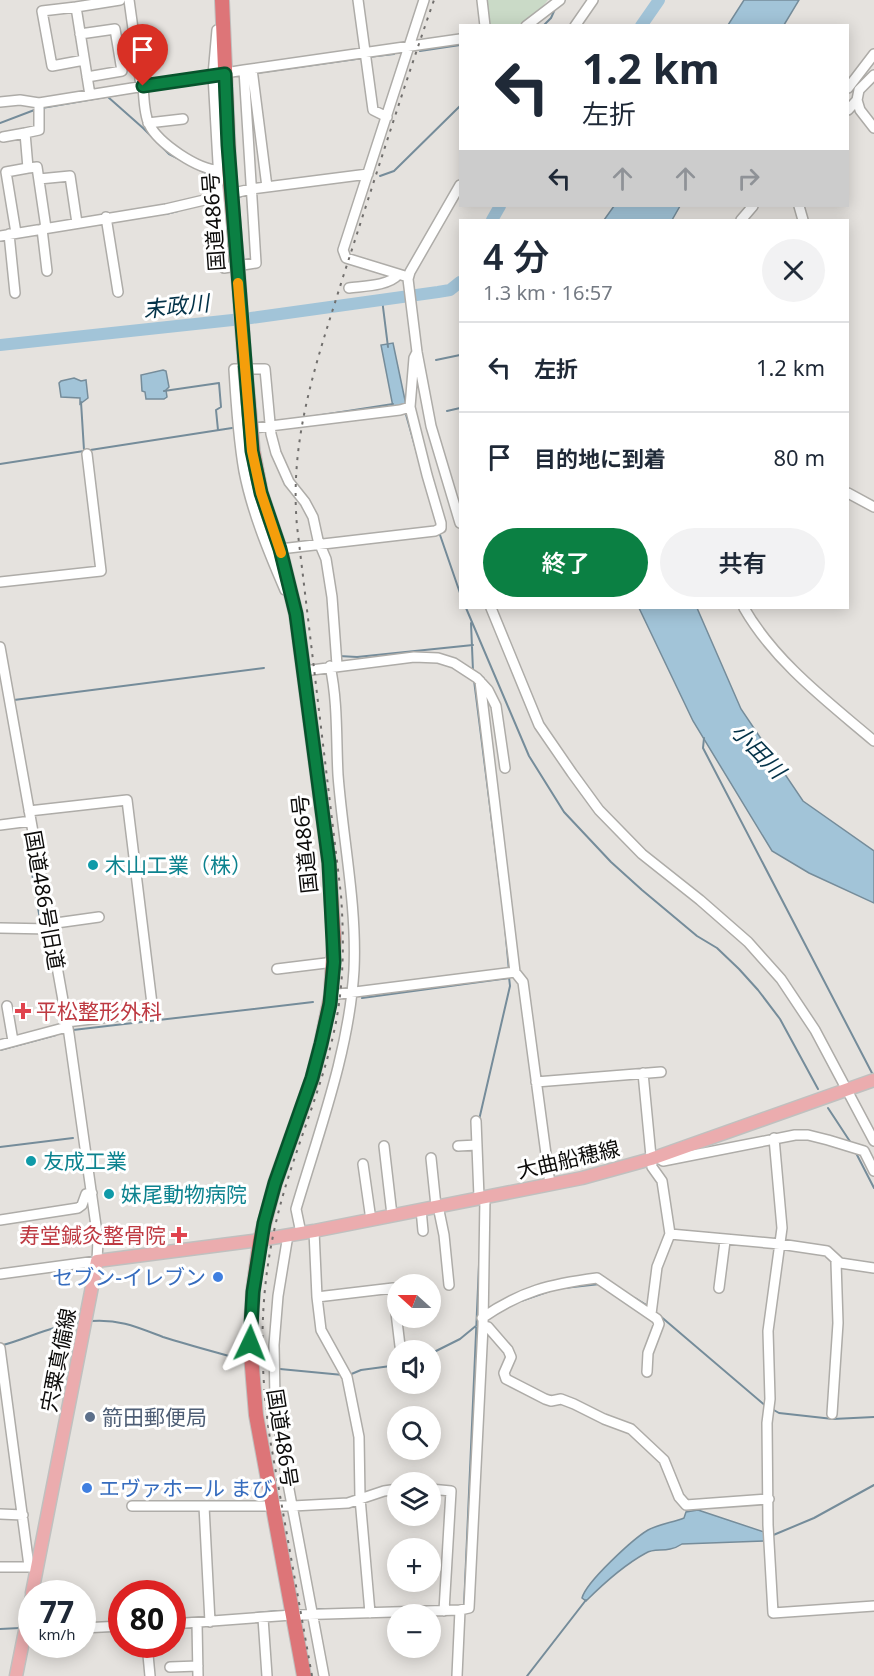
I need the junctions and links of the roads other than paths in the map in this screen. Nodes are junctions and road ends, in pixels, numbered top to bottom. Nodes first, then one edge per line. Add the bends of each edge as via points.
1 (120, 0) edge
2 (129, 0) edge
3 (221, 0) edge
4 (358, 0) edge
5 (424, 0) edge
6 (482, 0) edge
7 (560, 0) edge
8 (593, 0) edge
9 (76, 7) junction
10 (530, 23) edge
11 (485, 24) edge
12 (576, 24) edge
13 (80, 34) junction
14 (459, 39) edge
15 (409, 46) junction
16 (874, 54) edge
17 (366, 56) junction
18 (84, 60) junction
19 (248, 70) junction
20 (219, 74) junction
21 (874, 75) edge
22 (87, 77) junction
23 (849, 87) edge
24 (143, 88) junction
25 (90, 95) junction
26 (857, 100) junction
27 (0, 102) edge
28 (39, 107) junction
29 (849, 109) edge
30 (387, 117) junction
31 (183, 118) dead end
32 (148, 123) junction
33 (874, 128) edge
34 (24, 133) junction
35 (3, 137) dead end
36 (28, 168) junction
37 (219, 170) junction
38 (3, 172) edge
39 (368, 174) junction
40 (39, 178) junction
41 (267, 187) junction
42 (459, 187) edge
43 (251, 193) junction
44 (220, 196) junction
45 (752, 207) edge
46 (742, 219) edge
47 (107, 221) junction
48 (77, 223) junction
49 (43, 231) junction
50 (9, 236) edge
51 (47, 271) dead end
52 (405, 279) junction
53 (349, 288) dead end
54 (15, 292) dead end
55 (118, 292) dead end
56 (417, 352) junction
57 (406, 408) junction
58 (271, 427) junction
59 (238, 430) junction
60 (87, 454) dead end
61 (849, 494) edge
62 (874, 507) edge
63 (459, 520) edge
64 (320, 544) junction
65 (280, 549) junction
66 (0, 582) edge
67 (491, 609) edge
68 (745, 609) edge
69 (296, 614) junction
70 (0, 647) edge
71 (334, 666) junction
72 (304, 671) junction
73 (479, 680) junction
74 (10, 705) junction
75 (0, 706) edge
76 (874, 741) edge
77 (505, 768) dead end
78 (29, 811) junction
79 (31, 821) junction
80 (0, 825) edge
81 (99, 917) dead end
82 (50, 927) junction
83 (0, 928) edge
84 (334, 962) junction
85 (277, 969) dead end
86 (515, 972) junction
87 (352, 993) junction
88 (331, 996) junction
89 (7, 1006) dead end
90 (67, 1025) junction
91 (13, 1041) junction
92 (0, 1045) edge
93 (643, 1072) junction
94 (661, 1072) dead end
95 (874, 1080) edge
96 (536, 1082) junction
97 (846, 1089) junction
98 (476, 1121) dead end
99 (774, 1138) junction
100 (874, 1141) edge
101 (477, 1145) junction
102 (384, 1146) dead end
103 (458, 1146) dead end
104 (431, 1158) dead end
105 (654, 1158) junction
106 (363, 1164) dead end
107 (874, 1171) edge
108 (550, 1184) junction
109 (92, 1193) junction
110 (482, 1197) junction
111 (437, 1206) junction
112 (421, 1209) junction
113 (392, 1215) junction
114 (0, 1220) edge
115 (370, 1220) junction
116 (314, 1231) junction
117 (423, 1231) dead end
118 (295, 1234) junction
119 (670, 1234) junction
120 (260, 1240) junction
121 (725, 1240) junction
122 (780, 1245) junction
123 (97, 1261) junction
124 (836, 1262) junction
125 (874, 1268) edge
126 (0, 1274) edge
127 (449, 1285) dead end
128 (718, 1288) dead end
129 (317, 1297) junction
130 (651, 1314) junction
131 (482, 1322) junction
132 (399, 1340) edge
133 (0, 1348) edge
134 (647, 1372) dead end
135 (832, 1414) dead end
136 (441, 1490) edge
137 (387, 1491) edge
138 (360, 1498) junction
139 (768, 1499) junction
140 (272, 1505) junction
141 (132, 1506) dead end
142 (204, 1506) junction
143 (293, 1506) junction
144 (0, 1514) edge
145 (23, 1515) junction
146 (0, 1567) edge
147 (33, 1567) junction
148 (33, 1580) edge
149 (874, 1606) edge
150 (444, 1609) junction
151 (462, 1610) junction
152 (370, 1613) junction
153 (291, 1615) junction
154 (314, 1615) junction
155 (263, 1618) junction
156 (210, 1619) junction
157 (186, 1623) edge
158 (197, 1623) junction
159 (20, 1658) edge
160 (148, 1658) edge
161 (170, 1667) dead end
162 (198, 1671) edge
163 (16, 1676) edge
164 (150, 1676) edge
165 (267, 1676) edge
166 (304, 1676) edge
167 (324, 1676) edge
168 (457, 1676) edge

1 - 9 street
2 - 24 street
3 - 20 highway, 国道486号
4 - 17 street
5 - 15 street
6 - 11 street
7 - 10 street
8 - 12 street
9 - 13 street
9 - 18 street via 42,11 52,66
13 - 18 street
13 - 22 street via 115,29 122,71
14 - 15 street
15 - 17 street
15 - 30 street
16 - 23 street
17 - 19 street
17 - 30 street via 373,110
18 - 22 street
19 - 20 street
19 - 41 street
19 - 43 street
20 - 24 street
20 - 37 street
20 - 65 highway, 国道486号, bridge via 252,451
21 - 26 street via 859,90
22 - 25 street
24 - 25 street
24 - 32 street
25 - 28 street
26 - 29 street
26 - 33 street
27 - 28 street via 20,100
28 - 34 street via 39,130
30 - 39 street
31 - 32 street
32 - 37 street via 174,152 210,170
34 - 35 street
34 - 36 street
36 - 38 street
36 - 40 street via 37,167
37 - 44 street
38 - 50 street
39 - 41 street
39 - 52 street via 343,250 346,258
40 - 48 street via 70,176
40 - 49 street
41 - 43 street
42 - 52 street
43 - 44 street
43 - 44 street via 256,263 224,268
44 - 47 street
45 - 46 street
47 - 48 street
47 - 55 street
48 - 49 street
49 - 50 street
49 - 51 street
50 - 54 street
52 - 53 street
52 - 56 street
56 - 57 street
56 - 63 street via 431,426
57 - 58 street
57 - 64 street via 441,523 438,529
58 - 59 street
58 - 59 street via 265,369 234,369
58 - 64 street via 283,472 313,517
59 - 69 street via 250,497 273,564
60 - 66 street via 101,571
61 - 62 street
64 - 65 street
64 - 71 street via 332,597
65 - 69 highway, 国道486号
67 - 97 street via 539,725 592,801 642,854 748,942 781,979 815,1030
68 - 76 street via 774,651
69 - 72 highway, 国道486号
70 - 74 street, 国道486号旧道
71 - 72 street
71 - 73 street via 432,657 454,663
71 - 87 street via 338,775 354,920
72 - 84 highway, 国道486号 via 329,863
73 - 77 street via 496,706
73 - 86 street
74 - 75 street
74 - 78 street, 国道486号旧道
78 - 79 street, 国道486号旧道
78 - 90 street via 127,800 153,1012
79 - 80 street
79 - 82 street, 国道486号旧道
81 - 82 street
82 - 83 street
82 - 90 street, 国道486号旧道
84 - 85 street
84 - 88 highway, 国道486号
86 - 87 street
86 - 96 street via 523,982
87 - 88 street
87 - 118 street via 340,1060 296,1209
88 - 120 highway, 国道486号 via 312,1078 275,1183
89 - 91 street
90 - 91 street
90 - 109 street, 国道486号旧道
91 - 92 street
93 - 94 street
93 - 96 street
93 - 105 street
95 - 97 main road, 大曲船穂線
96 - 108 street
97 - 100 street
97 - 105 main road, 大曲船穂線
98 - 101 street
99 - 105 street via 663,1161
99 - 107 street via 808,1135 864,1151
99 - 122 street
101 - 103 street
101 - 110 street
102 - 113 street
104 - 111 street
105 - 108 main road, 大曲船穂線
105 - 119 street via 652,1167 662,1181
106 - 115 street
108 - 110 main road, 大曲船穂線
109 - 114 street via 86,1194 78,1208
109 - 123 street, 国道486号旧道
110 - 111 main road, 大曲船穂線
110 - 131 street
111 - 112 main road, 大曲船穂線
111 - 127 street
112 - 113 main road, 大曲船穂線
112 - 117 street
113 - 115 main road, 大曲船穂線
115 - 116 main road, 大曲船穂線
116 - 118 main road, 大曲船穂線
116 - 129 street
118 - 120 main road, 大曲船穂線
118 - 143 street via 278,1296 274,1356 275,1400
119 - 121 street
119 - 130 street via 657,1267
120 - 123 main road
120 - 140 highway, 国道486号 via 250,1343 256,1415
121 - 122 street
121 - 128 street
122 - 124 street via 827,1251
122 - 139 street via 768,1330
123 - 126 street
123 - 147 main road, 宍粟真備線
124 - 125 street
124 - 135 street via 838,1323
129 - 132 street via 393,1288
129 - 138 street via 321,1329 346,1375 359,1437
130 - 131 street via 597,1278 557,1283 508,1301
130 - 134 street via 659,1324 648,1353
131 - 139 street via 511,1357 504,1373 506,1379 545,1399 561,1399 631,1429 664,1460 686,1505
131 - 151 street via 469,1608
133 - 145 street
136 - 150 street via 451,1491
137 - 138 street
138 - 143 street via 348,1503
138 - 152 street
139 - 149 street via 773,1613
140 - 142 street
140 - 143 street
140 - 153 highway, 国道486号
141 - 142 street
142 - 156 street
143 - 154 street
144 - 145 street
145 - 147 street
146 - 147 street
147 - 148 main road, 宍粟真備線
150 - 151 street
150 - 152 street
151 - 168 street
152 - 154 street
153 - 154 street
153 - 155 street
153 - 166 highway, 国道486号
154 - 167 street
155 - 156 street
155 - 165 street
156 - 158 street
157 - 158 street
158 - 162 street
159 - 163 main road, 宍粟真備線
160 - 164 street
161 - 162 street

